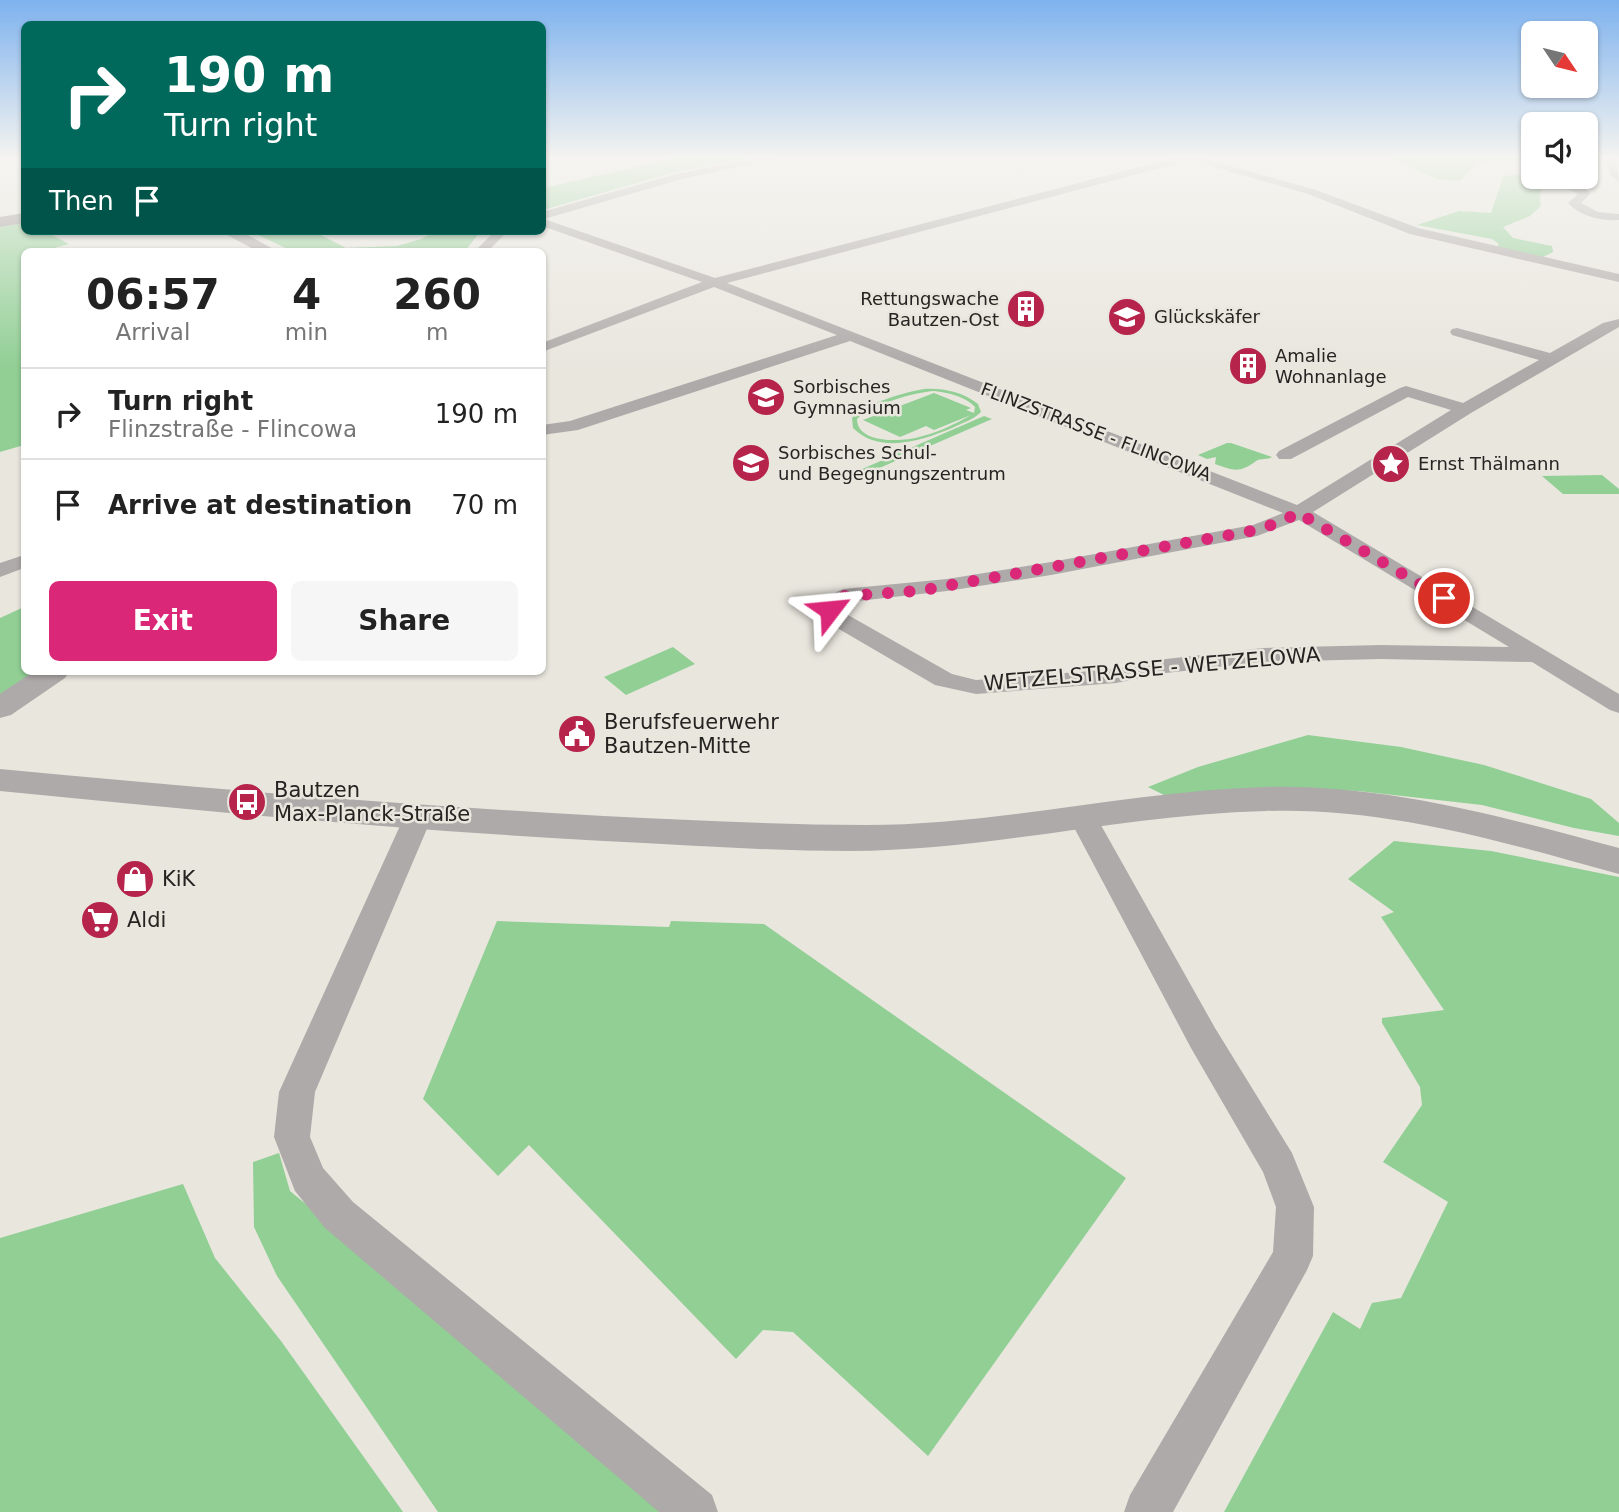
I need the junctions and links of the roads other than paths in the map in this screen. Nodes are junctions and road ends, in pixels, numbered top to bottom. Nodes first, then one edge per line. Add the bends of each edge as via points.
1 (555, 227) edge
2 (923, 227) edge
3 (1402, 227) edge
4 (236, 235) edge
5 (498, 235) edge
6 (263, 248) edge
7 (484, 248) edge
8 (1619, 278) edge
9 (714, 282) junction
10 (1619, 323) edge
11 (1457, 332) dead end
12 (850, 335) junction
13 (546, 346) edge
14 (1550, 358) junction
15 (1465, 409) junction
16 (546, 429) edge
17 (1285, 455) dead end
18 (1297, 512) junction
19 (21, 562) edge
20 (0, 571) edge
21 (1536, 655) junction
22 (50, 675) edge
23 (1619, 705) edge
24 (0, 708) edge
25 (0, 780) edge
26 (418, 817) junction
27 (1083, 818) junction
28 (1619, 861) edge
29 (695, 1512) edge
30 (1147, 1512) edge

1 - 9 street, FLINZSTRASSE - FLINCOWA
2 - 9 street
3 - 8 street
4 - 6 street
5 - 7 street
9 - 12 street, FLINZSTRASSE - FLINCOWA
9 - 13 street
10 - 14 street
11 - 14 street
12 - 16 street via 572,426
12 - 18 street, FLINZSTRASSE - FLINCOWA
14 - 15 street
15 - 17 street via 1406,391
15 - 18 street
18 - 21 street, FLINZSTRASSE - FLINCOWA
18 - 21 street, WETZELSTRASSE - WETZELOWA via 1257,530 918,591 843,596 830,610 944,680 976,687 1116,676 1263,655
19 - 20 street
21 - 23 street, FLINZSTRASSE - FLINCOWA
22 - 24 street
25 - 26 street
26 - 27 street via 769,837 878,838 959,835
26 - 29 street via 297,1092 292,1138 307,1178 339,1215
27 - 28 street via 1270,799 1366,803 1497,828
27 - 30 street via 1203,1038 1279,1165 1295,1207 1293,1256

